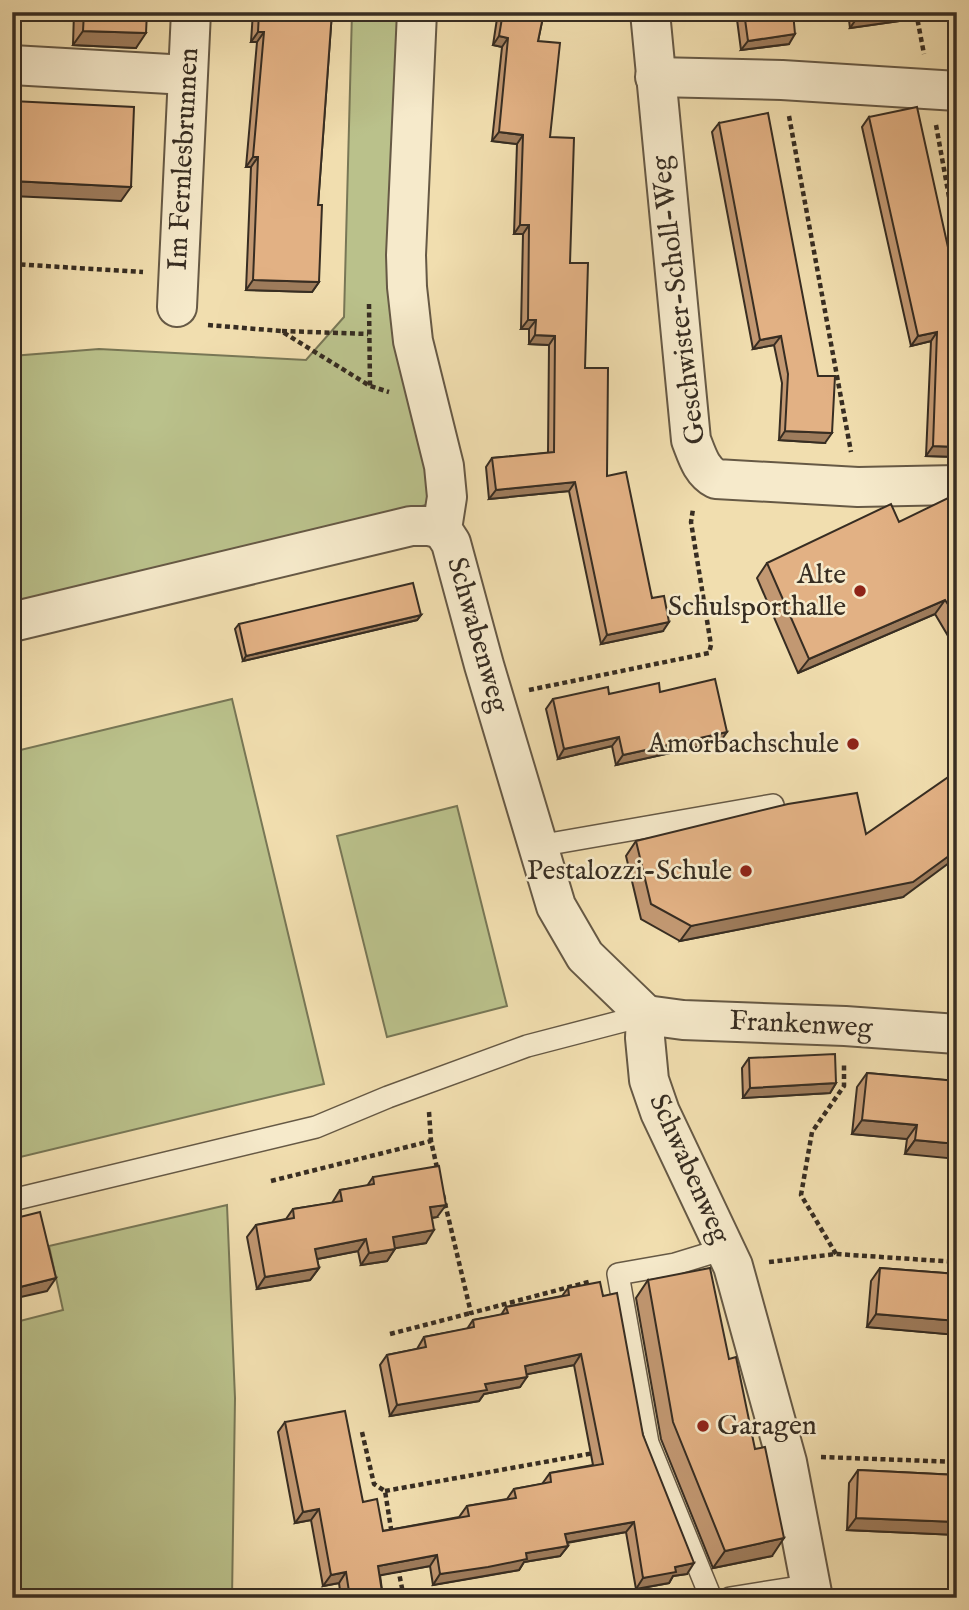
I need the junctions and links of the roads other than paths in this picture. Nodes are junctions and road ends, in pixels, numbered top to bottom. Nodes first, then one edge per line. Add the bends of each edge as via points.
1 (191, 12) edge
2 (417, 12) edge
3 (650, 12) edge
4 (12, 65) edge
5 (187, 75) junction
6 (655, 77) junction
7 (943, 89) edge
8 (178, 290) road end
9 (957, 485) edge
10 (442, 528) junction
11 (12, 622) edge
12 (773, 805) edge
13 (538, 846) junction
14 (646, 1016) junction
15 (957, 1034) edge
16 (12, 1200) edge
17 (728, 1257) junction
18 (812, 1592) edge
19 (711, 1598) edge
20 (730, 1598) edge

1 - 5 street, Im Fernlesbrunnen
2 - 10 street, Schwabenweg via 407,277 413,341 444,466 447,497
3 - 6 street, Geschwister-Scholl-Weg
4 - 5 street
5 - 8 street, Im Fernlesbrunnen
6 - 7 street
6 - 9 street, Geschwister-Scholl-Weg via 691,440 708,475 858,487
10 - 11 street, Schwabenweg via 411,526
10 - 13 street, Schwabenweg via 451,543
12 - 13 lane
13 - 14 street, Schwabenweg via 556,906 586,956
14 - 15 street, Frankenweg
14 - 16 lane via 527,1046 316,1127
14 - 17 street, Schwabenweg via 649,1080
17 - 18 street, Schwabenweg via 787,1462
17 - 19 lane via 618,1274 648,1443
18 - 20 lane

